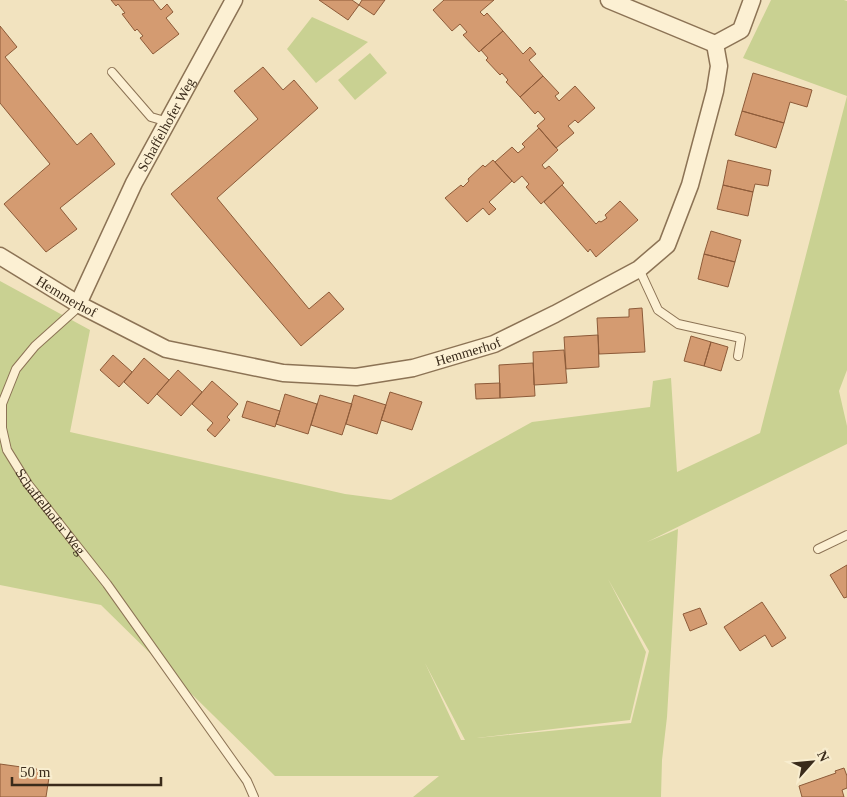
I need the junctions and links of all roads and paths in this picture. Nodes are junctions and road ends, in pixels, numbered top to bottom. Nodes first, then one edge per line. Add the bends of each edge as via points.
1 (234, 0) edge
2 (609, 0) edge
3 (752, 0) edge
4 (716, 44) junction
5 (112, 72) dead end
6 (168, 122) junction
7 (0, 256) edge
8 (639, 269) junction
9 (78, 304) junction
10 (738, 356) dead end
11 (847, 535) edge
12 (818, 549) dead end
13 (254, 797) edge

1 - 6 street, Schaffelhofer Weg
2 - 4 street
3 - 4 street via 741,30
4 - 8 street, Hemmerhof via 719,66 715,90 684,204 667,245
5 - 6 lane via 151,118
6 - 9 street, Schaffelhofer Weg via 134,183
7 - 9 street, Hemmerhof
8 - 9 street, Hemmerhof via 494,344 413,368 356,377 283,373 166,350
8 - 10 lane via 658,310 678,324 741,338
9 - 13 lane, Schaffelhofer Weg via 16,369 2,404 6,450 28,484 107,584 179,684 247,781
11 - 12 lane

